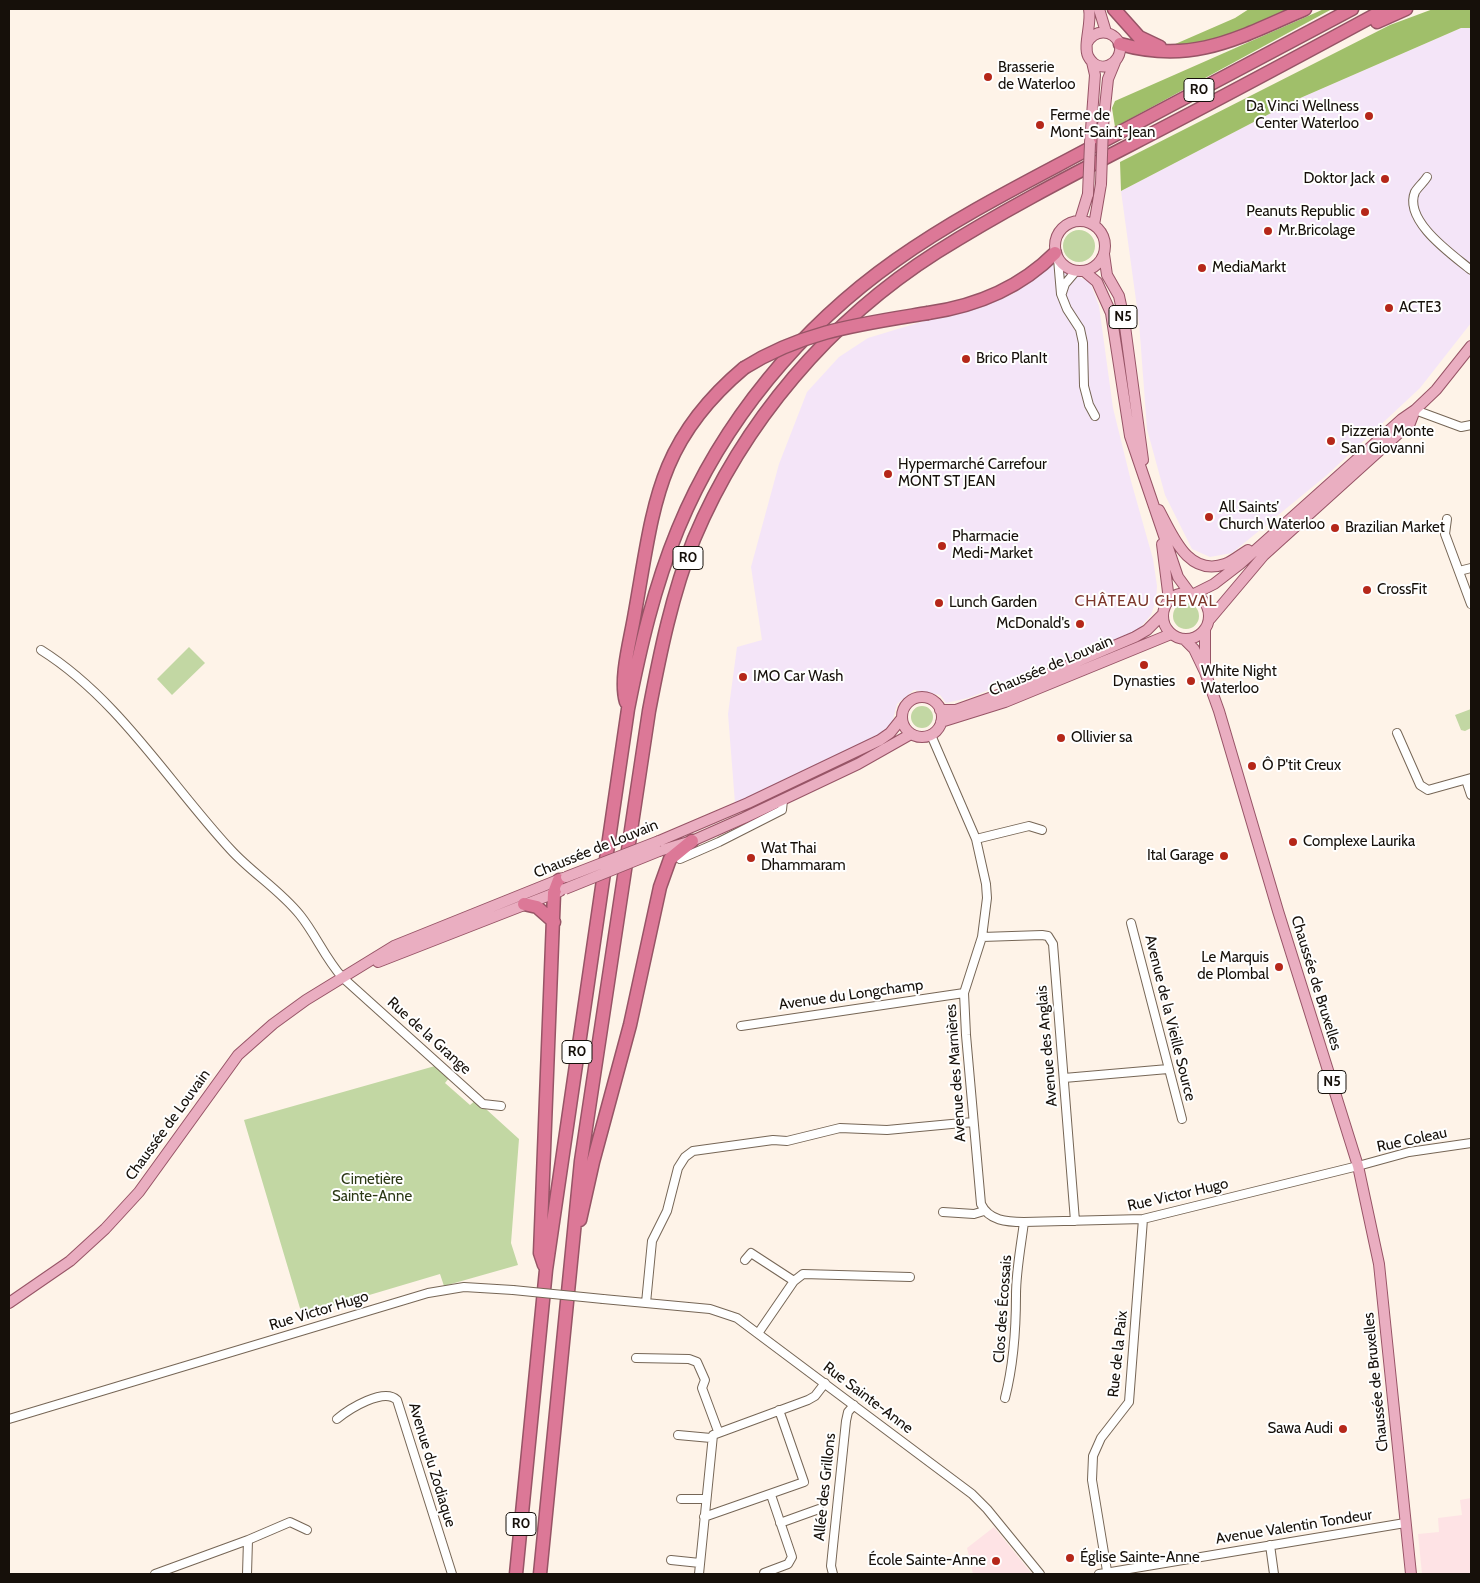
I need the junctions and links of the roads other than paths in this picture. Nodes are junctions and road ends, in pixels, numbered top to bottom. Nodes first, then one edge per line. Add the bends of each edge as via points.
1 (1089, 9) edge
2 (1099, 9) edge
3 (1114, 9) edge
4 (1305, 9) edge
5 (1352, 9) edge
6 (1386, 9) edge
7 (1406, 9) edge
8 (1346, 30) junction
9 (1106, 32) junction
10 (1087, 43) junction
11 (1120, 44) junction
12 (1166, 51) junction
13 (1092, 62) junction
14 (1115, 62) junction
15 (1103, 142) junction
16 (1427, 177) dead end
17 (1080, 220) junction
18 (1094, 225) junction
19 (1104, 254) junction
20 (1056, 256) junction
21 (1471, 270) edge
22 (1080, 271) junction
23 (1061, 294) junction
24 (1471, 346) edge
25 (1415, 410) junction
26 (1095, 416) dead end
27 (1471, 425) edge
28 (1145, 477) junction
29 (1150, 492) junction
30 (1447, 519) dead end
31 (1161, 531) junction
32 (1269, 538) junction
33 (1471, 568) edge
34 (1459, 571) junction
35 (1192, 593) junction
36 (1169, 600) junction
37 (1471, 604) edge
38 (1162, 614) junction
39 (1210, 618) junction
40 (1205, 630) junction
41 (1171, 634) junction
42 (1184, 639) junction
43 (41, 650) dead end
44 (1205, 672) junction
45 (628, 708) junction
46 (940, 710) junction
47 (902, 718) junction
48 (941, 722) junction
49 (1397, 733) dead end
50 (911, 734) junction
51 (931, 735) junction
52 (847, 756) junction
53 (1469, 779) edge
54 (813, 786) junction
55 (1471, 795) edge
56 (783, 800) junction
57 (748, 802) junction
58 (744, 818) junction
59 (744, 830) junction
60 (1042, 830) dead end
61 (976, 839) junction
62 (692, 841) junction
63 (659, 846) junction
64 (680, 859) dead end
65 (561, 885) junction
66 (524, 904) junction
67 (554, 922) junction
68 (1131, 923) dead end
69 (982, 937) junction
70 (356, 970) junction
71 (342, 977) junction
72 (964, 992) junction
73 (741, 1026) dead end
74 (1168, 1069) junction
75 (1064, 1078) junction
76 (501, 1106) dead end
77 (1182, 1119) dead end
78 (974, 1122) junction
79 (1471, 1143) edge
80 (1358, 1166) junction
81 (984, 1211) junction
82 (943, 1212) dead end
83 (1143, 1219) junction
84 (1075, 1221) junction
85 (1024, 1222) junction
86 (572, 1233) junction
87 (745, 1260) dead end
88 (546, 1270) junction
89 (910, 1277) dead end
90 (794, 1281) junction
91 (9, 1303) edge
92 (646, 1303) junction
93 (759, 1332) junction
94 (636, 1358) dead end
95 (825, 1383) junction
96 (1005, 1398) dead end
97 (854, 1405) junction
98 (779, 1410) junction
99 (9, 1419) edge
100 (337, 1419) dead end
101 (718, 1432) junction
102 (678, 1435) dead end
103 (712, 1438) junction
104 (771, 1495) junction
105 (681, 1499) dead end
106 (706, 1499) junction
107 (819, 1509) dead end
108 (704, 1517) junction
109 (780, 1523) junction
110 (1405, 1523) junction
111 (307, 1530) dead end
112 (248, 1540) junction
113 (1270, 1545) junction
114 (671, 1560) dead end
115 (700, 1562) junction
116 (1103, 1573) edge
117 (156, 1574) edge
118 (246, 1574) edge
119 (452, 1574) edge
120 (516, 1574) edge
121 (540, 1574) edge
122 (699, 1574) edge
123 (762, 1574) edge
124 (833, 1574) edge
125 (1040, 1574) edge
126 (1274, 1574) edge
127 (1411, 1574) edge

1 - 10 main road via 1091,21
2 - 9 main road
3 - 12 highway via 1139,36
4 - 12 highway via 1226,44 1200,50
5 - 15 highway, R0
6 - 8 highway, R0
7 - 8 highway via 1369,26
8 - 86 highway, R0 via 1053,185 937,252 842,326 795,375 752,431 720,483 694,540 659,656 626,855
9 - 10 main road via 1095,34
9 - 11 main road via 1117,38
10 - 13 main road via 1087,53
11 - 12 highway
11 - 14 main road via 1121,50
13 - 14 main road via 1106,66
13 - 17 main road, bridge via 1095,75 1088,194
14 - 15 main road, bridge via 1108,79
15 - 18 main road, bridge via 1101,184
15 - 45 highway, R0 via 981,208 897,259 824,319 775,370 703,478 678,529 656,588
16 - 21 street via 1415,194 1416,211 1424,229
17 - 18 main road
17 - 20 main road via 1072,221 1059,230
18 - 19 main road, N5 via 1103,235
19 - 22 main road via 1096,265
19 - 28 main road, N5 via 1107,275 1119,296 1124,319
20 - 22 main road, N5 via 1063,265
20 - 23 street
20 - 45 highway, bridge via 1004,291 974,303 823,332 788,344 744,368 718,390 675,448 658,490 623,691
22 - 23 street via 1065,284
22 - 28 main road, N5 via 1097,282 1112,312 1124,410
23 - 26 street via 1080,329 1084,386
24 - 25 main road via 1436,390
25 - 27 street via 1461,427
25 - 32 main road
25 - 39 main road via 1410,423 1264,555
28 - 29 main road, N5
29 - 31 main road, N5
29 - 32 main road via 1181,551 1196,564 1217,567
30 - 34 street via 1445,534
31 - 35 main road, N5 via 1178,577
31 - 36 main road, N5
32 - 35 main road via 1214,584
33 - 34 street
34 - 37 street
35 - 36 main road via 1181,593
35 - 39 main road, N5 via 1205,602
36 - 38 main road
38 - 41 main road
38 - 46 main road, Chaussée de Louvain via 1148,630 1135,637 979,702 956,710
39 - 40 main road, N5
40 - 42 main road via 1199,636
40 - 44 main road, N5
41 - 42 main road
41 - 48 main road, Chaussée de Louvain via 977,713
42 - 44 main road, N5 via 1194,649
43 - 71 street, Rue de la Grange via 86,683 232,851 292,904
44 - 80 main road, Chaussée de Bruxelles / N5
45 - 88 highway, R0
46 - 47 main road via 930,699 918,698 908,703
46 - 48 main road
47 - 50 main road
47 - 52 main road, Chaussée de Louvain via 880,740
48 - 51 main road
49 - 53 street via 1424,789
50 - 51 main road
50 - 54 main road, Chaussée de Louvain
51 - 61 street, Avenue des Marnières
52 - 54 main road, Chaussée de Louvain via 836,766 813,777 809,782
52 - 57 main road, Chaussée de Louvain
53 - 55 street
54 - 56 main road, Chaussée de Louvain
56 - 58 main road, Chaussée de Louvain
56 - 59 street via 782,810
57 - 58 street
57 - 63 main road, Chaussée de Louvain
58 - 59 street
58 - 62 main road, Chaussée de Louvain
59 - 64 street
60 - 61 street via 1029,826
61 - 69 street, Avenue des Marnières via 987,898
62 - 63 main road, Chaussée de Louvain
62 - 86 highway via 670,859 660,887 630,1025 593,1162 582,1217
63 - 65 main road, Chaussée de Louvain, bridge
65 - 66 main road, Chaussée de Louvain
65 - 67 highway
65 - 70 main road, Chaussée de Louvain via 394,946
66 - 67 highway via 537,907
66 - 70 main road, Chaussée de Louvain
67 - 88 highway via 540,1253
68 - 74 street, Avenue de la Vieille Source
69 - 72 street, Avenue des Marnières
69 - 75 street, Avenue des Anglais via 1042,935 1051,940
70 - 71 main road, Chaussée de Louvain
71 - 76 street, Rue de la Grange via 483,1104
71 - 91 main road, Chaussée de Louvain via 273,1024 238,1055 138,1192 106,1229 70,1261
72 - 73 street, Avenue du Longchamp
72 - 78 street, Avenue des Marnières
74 - 75 street
74 - 77 street, Avenue de la Vieille Source
75 - 84 street, Avenue des Anglais
78 - 81 street, Avenue des Marnières
78 - 92 street via 887,1130 840,1128 787,1141 693,1151 685,1156 678,1168 667,1211 652,1241
79 - 80 street, Rue Coleau via 1424,1148
80 - 83 street, Rue Victor Hugo
80 - 110 main road, Chaussée de Bruxelles / N5 via 1379,1264
81 - 82 street, Rue Victor Hugo via 974,1214
81 - 85 street, Rue Victor Hugo via 998,1219
83 - 84 street, Rue Victor Hugo
83 - 116 street, Rue de la Paix via 1129,1402 1101,1438 1093,1456 1092,1480
84 - 85 street, Rue Victor Hugo
85 - 96 street, Clos des Écossais via 1012,1370
86 - 121 highway, R0
87 - 90 street via 751,1252
88 - 120 highway, R0
89 - 90 street via 803,1274
90 - 93 street
92 - 93 street, Rue Sainte-Anne via 724,1312
92 - 99 street, Rue Victor Hugo, bridge via 464,1287 428,1293
93 - 95 street, Rue Sainte-Anne
94 - 101 street via 697,1362 705,1380 702,1388
95 - 97 street, Rue Sainte-Anne
95 - 98 street via 815,1396
97 - 124 street, Allée des Grillons via 846,1421 831,1566
97 - 125 street, Rue Sainte-Anne via 972,1494
98 - 101 street
98 - 104 street via 804,1482
100 - 119 street, Avenue du Zodiaque via 352,1406 386,1395 397,1400
101 - 103 street
102 - 103 street
103 - 106 street
104 - 108 street
104 - 109 street
105 - 106 street
106 - 108 street
107 - 109 street
108 - 115 street
109 - 123 street via 791,1561
110 - 113 street, Avenue Valentin Tondeur
110 - 127 main road, Chaussée de Bruxelles / N5
111 - 112 street via 290,1522
112 - 117 street
112 - 118 street
113 - 116 street, Avenue Valentin Tondeur
113 - 126 street
114 - 115 street
115 - 122 street

